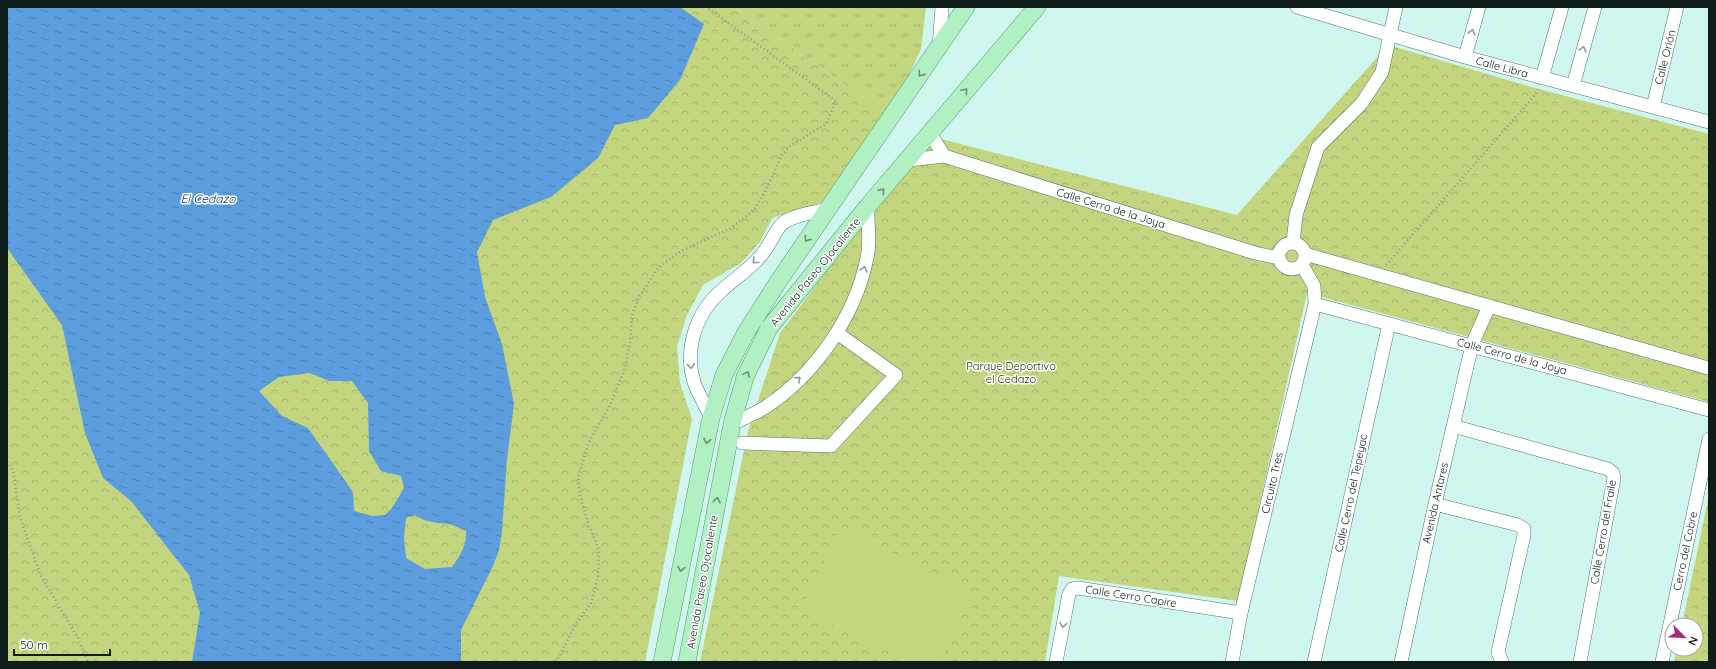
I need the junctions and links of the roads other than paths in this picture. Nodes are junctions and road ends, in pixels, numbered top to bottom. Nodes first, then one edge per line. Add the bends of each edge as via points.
1 (942, 7) edge
2 (966, 7) edge
3 (1037, 7) edge
4 (1297, 7) edge
5 (1396, 7) edge
6 (1479, 7) edge
7 (1562, 7) edge
8 (1595, 7) edge
9 (1678, 7) edge
10 (1310, 9) edge
11 (1389, 35) junction
12 (939, 48) junction
13 (1465, 57) junction
14 (1542, 78) junction
15 (1573, 86) junction
16 (1653, 107) junction
17 (1709, 122) edge
18 (930, 133) junction
19 (944, 156) junction
20 (909, 160) junction
21 (868, 206) junction
22 (828, 209) junction
23 (1293, 243) junction
24 (1278, 258) junction
25 (1303, 259) junction
26 (1315, 304) junction
27 (1489, 306) junction
28 (1389, 324) junction
29 (837, 333) junction
30 (1472, 345) junction
31 (1708, 368) edge
32 (1709, 410) edge
33 (711, 418) junction
34 (732, 424) junction
35 (1453, 426) junction
36 (1709, 439) edge
37 (742, 443) dead end
38 (1435, 504) junction
39 (1241, 613) junction
40 (662, 662) edge
41 (687, 662) edge
42 (1056, 662) edge
43 (1232, 662) edge
44 (1314, 662) edge
45 (1401, 662) edge
46 (1502, 662) edge
47 (1580, 662) edge
48 (1662, 662) edge

1 - 12 street
2 - 12 main road, Avenida Paseo Ojocaliente
18 -> 3 main road, Avenida Paseo Ojocaliente
4 - 10 street, Calle Libra
5 - 11 street
13 -> 6 street
7 - 14 street
15 -> 8 street
9 - 16 street, Calle Orión
10 - 11 street, Calle Libra
11 - 13 street, Calle Libra
11 - 23 street via 1382,72 1362,103 1318,147 1296,215
12 -> 22 main road, Avenida Paseo Ojocaliente
13 - 14 street, Calle Libra
14 - 15 street, Calle Libra
15 - 16 street, Calle Libra
16 - 17 street, Calle Libra
18 - 19 street
18 - 20 main road, Avenida Paseo Ojocaliente
19 - 20 street
19 - 24 street, Calle Cerro de la Joya
21 -> 20 main road, Avenida Paseo Ojocaliente
29 -> 21 street via 852,307 868,257
34 -> 21 main road, Avenida Paseo Ojocaliente via 746,377 769,328
22 -> 33 main road, Avenida Paseo Ojocaliente via 745,334 724,375
22 -> 33 street via 796,217 780,225 773,240 758,259 720,292 699,318 694,331 690,366 694,382
23 - 24 street via 1282,247
23 - 25 street via 1303,248
24 - 25 street via 1285,268 1291,269 1297,268
25 - 26 street, Circuito Tres via 1314,286
25 - 27 street via 1377,274
26 - 28 street, Calle Cerro de la Joya
26 - 39 street, Circuito Tres
27 - 30 street, Avenida Antares
27 - 31 street
28 - 30 street, Calle Cerro de la Joya
28 - 44 street, Calle Cerro del Tepeyac
34 -> 29 street via 764,408 782,394 820,357
29 - 37 street via 896,375 831,446
30 - 32 street, Calle Cerro de la Joya
30 - 35 street, Avenida Antares
33 -> 40 main road, Avenida Paseo Ojocaliente
41 -> 34 main road, Avenida Paseo Ojocaliente
35 - 38 street, Avenida Antares
35 - 47 street, Calle Cerro del Fraile via 1613,472 1614,478
36 - 48 street, Cerro del Cobre
38 - 45 street, Avenida Antares
38 - 46 street via 1518,525 1524,529 1498,652
39 -> 42 street, Calle Cerro Capire via 1072,589
39 - 43 street, Circuito Tres

